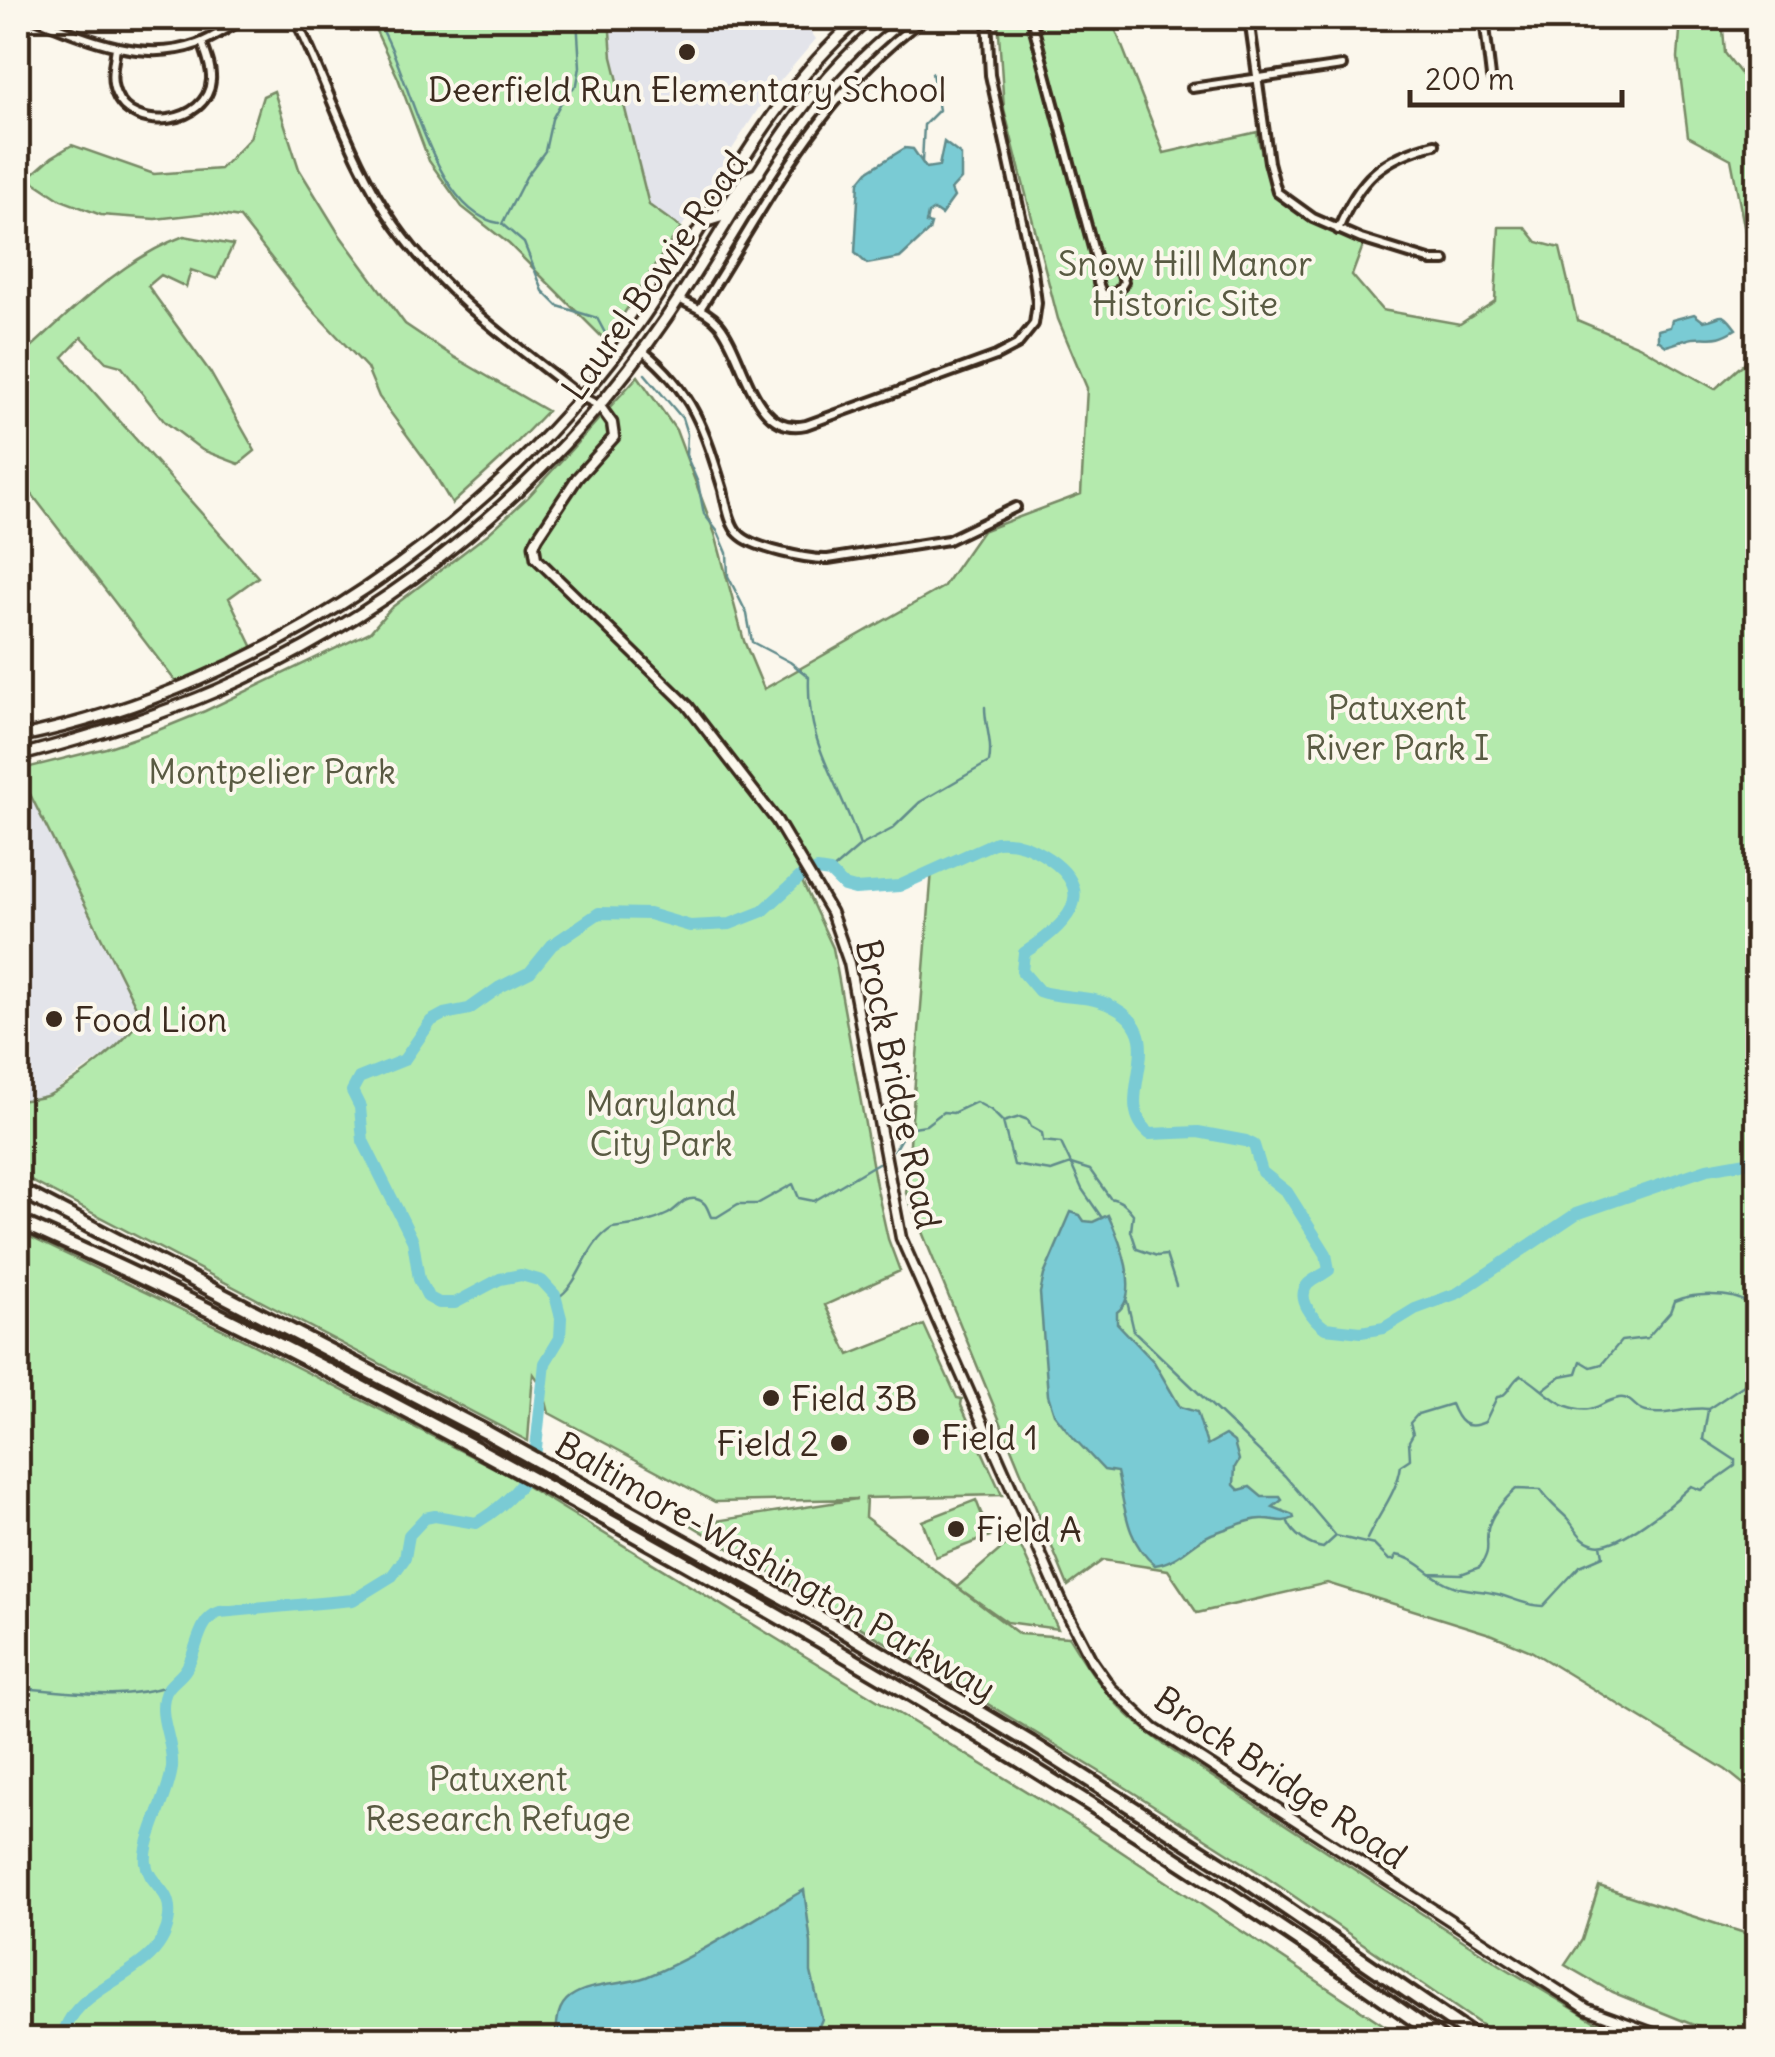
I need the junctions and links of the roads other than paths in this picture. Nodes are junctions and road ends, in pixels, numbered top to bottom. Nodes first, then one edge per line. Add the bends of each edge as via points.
1 (27, 18) edge
2 (35, 18) edge
3 (246, 18) edge
4 (295, 18) edge
5 (860, 18) edge
6 (890, 18) edge
7 (924, 18) edge
8 (988, 18) edge
9 (1031, 18) edge
10 (1249, 18) edge
11 (1484, 18) edge
12 (18, 40) edge
13 (202, 42) junction
14 (116, 48) junction
15 (1342, 66) dead end
16 (1258, 77) junction
17 (1491, 77) dead end
18 (1192, 88) dead end
19 (1436, 144) dead end
20 (759, 173) junction
21 (704, 222) junction
22 (1338, 230) junction
23 (1096, 259) junction
24 (1446, 261) dead end
25 (679, 299) junction
26 (700, 308) junction
27 (643, 351) junction
28 (580, 396) junction
29 (599, 405) junction
30 (1016, 507) dead end
31 (18, 738) edge
32 (18, 756) edge
33 (18, 1189) edge
34 (18, 1221) edge
35 (1443, 2040) edge
36 (1479, 2040) edge
37 (1672, 2040) edge

1 - 12 street
2 - 14 street
3 - 13 street
4 - 28 street via 394,225 466,306
5 - 21 main road, Laurel Bowie Road via 794,86
6 - 20 main road, Laurel Bowie Road via 824,81
7 - 26 street via 876,56 828,108
8 - 26 street via 990,76 1037,304 1022,340 996,356 790,427 766,412 723,329
9 - 23 street
10 - 16 street
11 - 17 street
13 - 14 street
13 - 14 street via 208,93 196,110 174,118 138,115 120,102 112,80
15 - 16 street
16 - 18 street
16 - 22 street via 1277,192
19 - 22 street via 1400,153 1376,171
20 - 21 main road via 746,178 720,217
20 - 25 main road, Laurel Bowie Road
21 - 28 main road, Laurel Bowie Road via 641,320
22 - 24 street
23 - 23 street via 1103,294 1118,292 1122,272
25 - 26 street
25 - 27 main road, Laurel Bowie Road
27 - 29 main road, Laurel Bowie Road
27 - 30 street via 690,401 732,524 745,538 828,559 942,542
28 - 29 street
28 - 31 main road, Laurel Bowie Road via 470,508 343,602 190,682
29 - 32 main road, Laurel Bowie Road via 478,526 328,633 183,704
29 - 37 street, Brock Bridge Road via 614,437 577,478 534,551 688,706 777,821 837,924 900,1238 1092,1660 1152,1728 1568,1998
33 - 36 highway, Baltimore-Washington Parkway via 486,1432 763,1585 1031,1743
34 - 35 highway, Baltimore-Washington Parkway via 477,1448 753,1601 1021,1761

